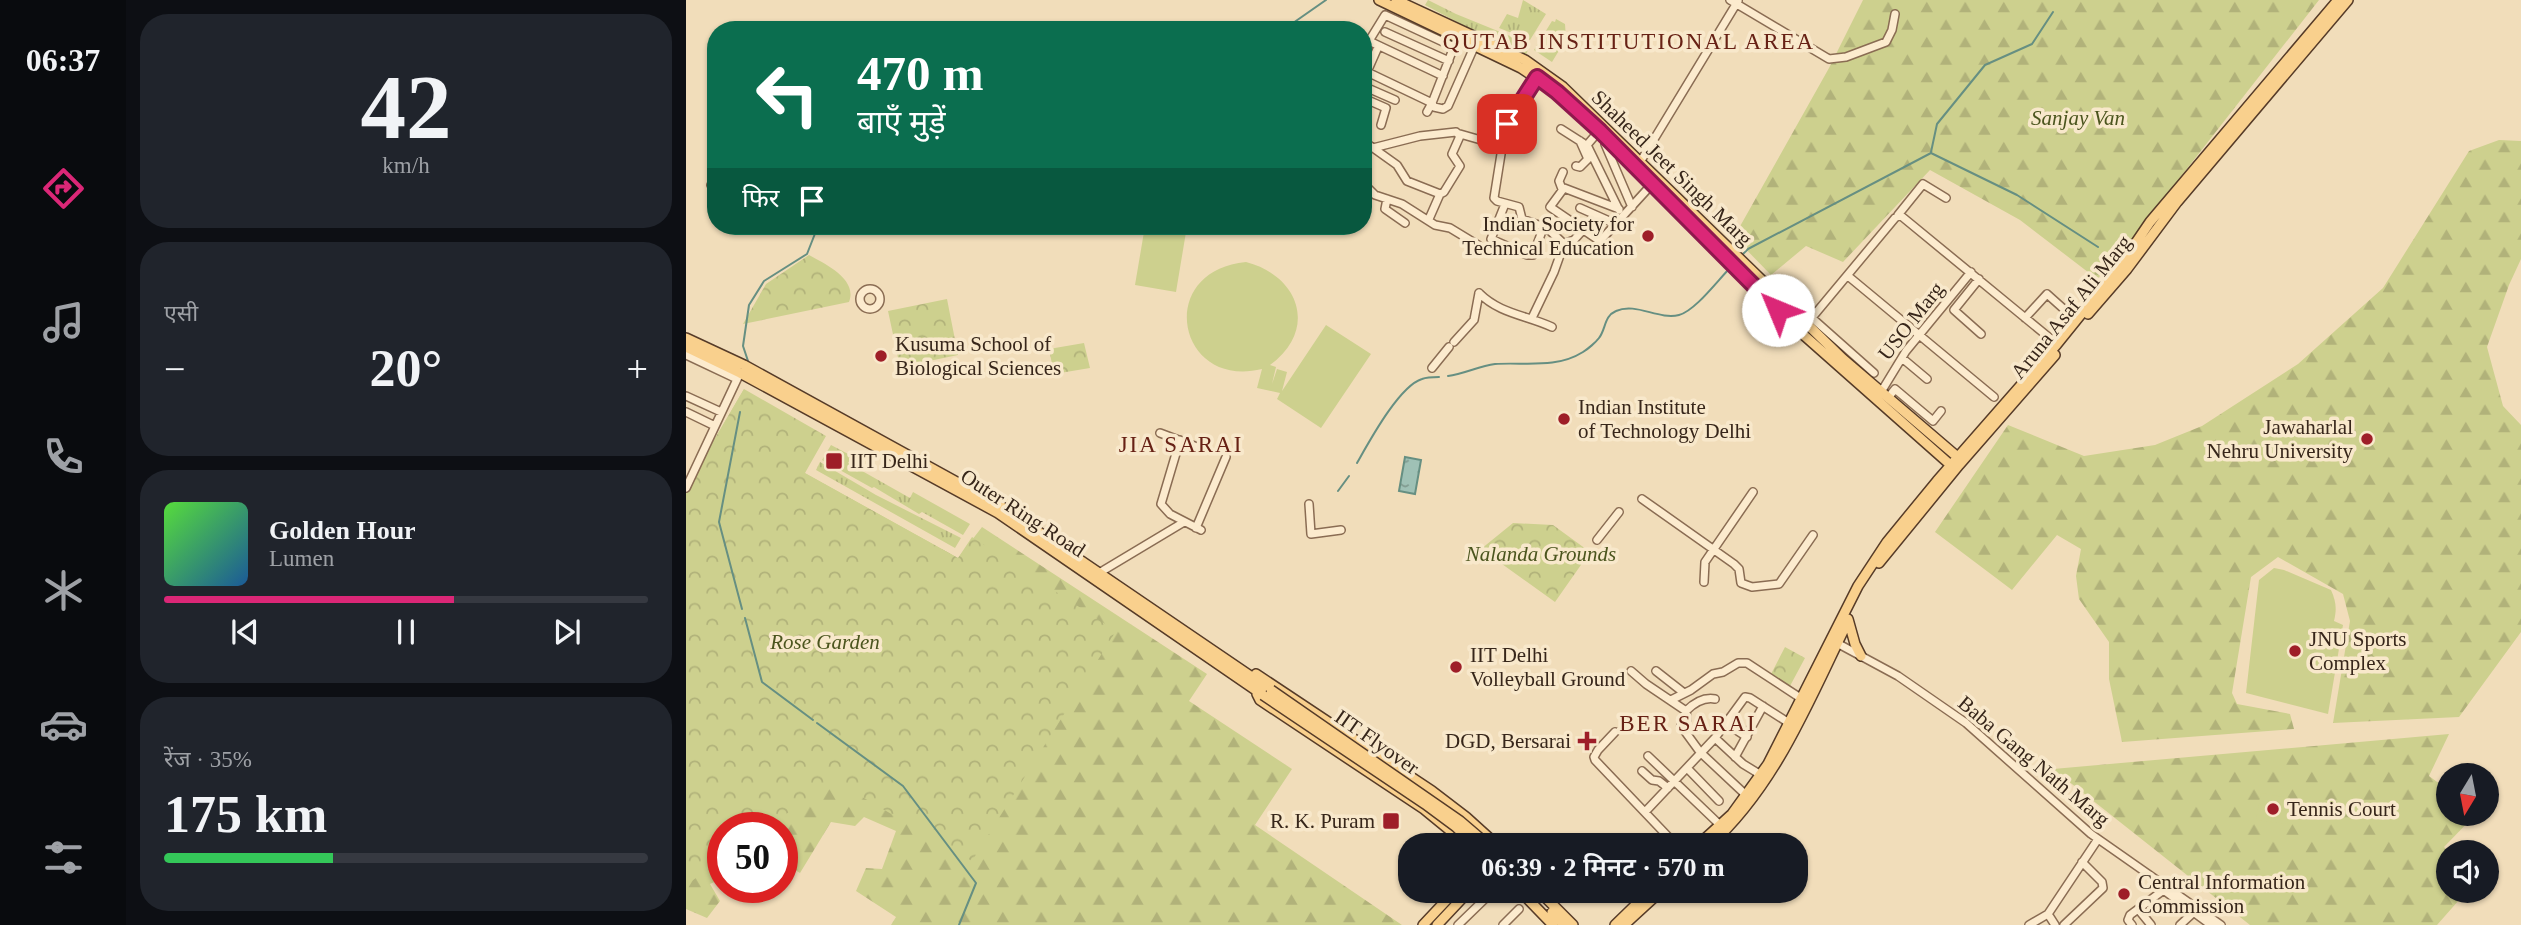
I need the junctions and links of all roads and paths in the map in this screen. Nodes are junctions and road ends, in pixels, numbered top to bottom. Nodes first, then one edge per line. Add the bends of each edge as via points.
1 (1379, 0) edge
2 (1396, 0) edge
3 (2338, 0) edge
4 (2348, 0) edge
5 (1735, 1) edge
6 (1895, 14) dead end
7 (1385, 32) dead end
8 (1460, 34) junction
9 (1372, 36) edge
10 (1372, 43) edge
11 (1475, 45) junction
12 (1378, 47) junction
13 (1454, 47) junction
14 (1372, 58) edge
15 (1449, 61) junction
16 (1372, 74) edge
17 (1539, 74) junction
18 (1443, 76) junction
19 (1372, 88) edge
20 (1395, 100) dead end
21 (1372, 102) edge
22 (1432, 103) junction
23 (1487, 109) dead end
24 (1427, 112) dead end
25 (2244, 117) junction
26 (1509, 122) junction
27 (1381, 125) dead end
28 (1561, 129) dead end
29 (1600, 131) junction
30 (1460, 134) junction
31 (1608, 139) junction
32 (1583, 143) junction
33 (1372, 146) edge
34 (1502, 146) junction
35 (1372, 150) edge
36 (1637, 163) junction
37 (1576, 166) dead end
38 (1563, 172) dead end
39 (1655, 181) junction
40 (1562, 189) junction
41 (1372, 192) edge
42 (1440, 194) junction
43 (1946, 198) dead end
44 (1387, 199) junction
45 (1505, 204) junction
46 (1632, 207) junction
47 (1580, 208) dead end
48 (1619, 209) junction
49 (1899, 215) junction
50 (1623, 217) junction
51 (1429, 219) junction
52 (1405, 223) dead end
53 (1616, 224) junction
54 (1544, 226) junction
55 (1583, 230) junction
56 (1479, 244) dead end
57 (1564, 244) junction
58 (1971, 272) junction
59 (1848, 276) junction
60 (1979, 279) junction
61 (1532, 318) junction
62 (2025, 318) junction
63 (2076, 320) junction
64 (1806, 325) junction
65 (1552, 327) dead end
66 (1981, 334) dead end
67 (1920, 336) junction
68 (686, 338) edge
69 (2057, 344) junction
70 (686, 347) edge
71 (686, 355) edge
72 (1902, 358) junction
73 (710, 363) junction
74 (1432, 368) dead end
75 (1874, 373) dead end
76 (738, 376) junction
77 (1927, 379) dead end
78 (1885, 395) junction
79 (686, 396) edge
80 (1994, 397) dead end
81 (2011, 402) junction
82 (1941, 411) dead end
83 (686, 412) edge
84 (721, 412) junction
85 (715, 426) junction
86 (1160, 433) dead end
87 (1180, 440) junction
88 (1198, 447) dead end
89 (1937, 453) junction
90 (1226, 457) dead end
91 (686, 463) edge
92 (1957, 463) junction
93 (696, 467) junction
94 (1937, 481) junction
95 (686, 488) edge
96 (1753, 492) dead end
97 (1642, 499) dead end
98 (1309, 504) dead end
99 (1619, 512) dead end
100 (1184, 522) junction
101 (1341, 530) dead end
102 (1813, 535) dead end
103 (1597, 540) dead end
104 (1712, 550) junction
105 (1099, 573) junction
106 (1704, 582) dead end
107 (1848, 619) junction
108 (1835, 643) junction
109 (1861, 656) junction
110 (1631, 671) dead end
111 (1656, 671) dead end
112 (1244, 672) junction
113 (1263, 692) junction
114 (1684, 693) junction
115 (1716, 699) dead end
116 (1928, 699) junction
117 (1671, 700) junction
118 (1805, 701) junction
119 (1763, 706) junction
120 (1685, 711) junction
121 (1789, 723) junction
122 (1727, 724) junction
123 (1615, 732) dead end
124 (1747, 737) junction
125 (1715, 738) junction
126 (1700, 752) junction
127 (1648, 756) dead end
128 (1735, 757) junction
129 (1687, 768) junction
130 (1642, 771) dead end
131 (1762, 775) junction
132 (1675, 780) junction
133 (1668, 788) junction
134 (1746, 796) junction
135 (1719, 801) dead end
136 (2056, 805) junction
137 (1645, 812) junction
138 (1720, 825) junction
139 (1478, 828) junction
140 (1453, 833) edge
141 (1462, 833) edge
142 (1474, 833) edge
143 (1476, 833) edge
144 (1484, 833) edge
145 (1664, 833) edge
146 (1715, 833) edge
147 (1719, 833) edge
148 (2096, 842) junction
149 (2082, 862) junction
150 (2165, 889) junction
151 (1444, 903) edge
152 (1458, 903) edge
153 (1481, 903) edge
154 (1524, 903) edge
155 (1532, 903) edge
156 (1543, 903) edge
157 (1551, 903) edge
158 (1638, 903) edge
159 (1648, 903) edge
160 (1519, 909) dead end
161 (2138, 909) junction
162 (2194, 912) junction
163 (2048, 914) junction
164 (1423, 925) edge
165 (1437, 925) edge
166 (1458, 925) edge
167 (1503, 925) edge
168 (1545, 925) edge
169 (1553, 925) edge
170 (1564, 925) edge
171 (1573, 925) edge
172 (1615, 925) edge
173 (1625, 925) edge
174 (2029, 925) edge
175 (2055, 925) edge
176 (2064, 925) edge
177 (2132, 925) edge
178 (2151, 925) edge
179 (2180, 925) edge
180 (2211, 925) edge
181 (2221, 925) edge

1 - 8 main road, Shaheed Jeet Singh Marg
2 - 8 main road, Shaheed Jeet Singh Marg
3 - 25 main road, Aruna Asaf Ali Marg
4 - 25 main road, Aruna Asaf Ali Marg
5 - 6 street via 1829,59 1886,42
5 - 36 street
7 - 15 street
8 - 11 main road, Shaheed Jeet Singh Marg
8 - 13 street
8 - 17 main road, Shaheed Jeet Singh Marg via 1525,60
9 - 13 street via 1385,15
10 - 12 street
11 - 17 main road, Shaheed Jeet Singh Marg
11 - 22 street via 1448,106 1443,109
12 - 14 street
12 - 18 street
13 - 15 street
15 - 18 street
16 - 22 street
17 - 26 street
17 - 29 main road, Shaheed Jeet Singh Marg
17 - 36 main road, Shaheed Jeet Singh Marg via 1578,100
18 - 22 street
19 - 20 street
21 - 27 street via 1386,107
22 - 24 street
23 - 26 street
25 - 63 main road, Aruna Asaf Ali Marg via 2150,222
25 - 81 main road, Aruna Asaf Ali Marg via 2127,269
26 - 34 street
28 - 32 street
29 - 31 main road, Shaheed Jeet Singh Marg
29 - 32 street
30 - 33 street
30 - 34 street
30 - 42 street via 1452,154 1460,166
31 - 36 main road, Shaheed Jeet Singh Marg
31 - 46 street via 1605,144
32 - 37 street via 1588,159
32 - 48 street
34 - 45 street via 1493,195
35 - 42 street via 1398,165 1407,181
36 - 39 main road, Shaheed Jeet Singh Marg
38 - 40 street
39 - 46 street
39 - 64 main road, Shaheed Jeet Singh Marg
40 - 48 street
40 - 55 street via 1550,207
41 - 44 street
42 - 51 street
43 - 49 street via 1923,184
44 - 51 street
44 - 52 street via 1385,209
45 - 54 street via 1519,207 1522,219
45 - 54 street via 1491,239 1533,255
46 - 50 street
47 - 53 street
48 - 50 street
49 - 58 street
49 - 59 street
50 - 53 street
51 - 56 street
53 - 55 street via 1600,241
54 - 57 street
55 - 57 street
57 - 61 street
58 - 60 street
58 - 67 street, USO Marg
59 - 64 street
59 - 67 street
60 - 62 street
60 - 66 street via 1954,310
61 - 65 street
61 - 74 street via 1500,310 1479,293 1474,320
62 - 63 street via 2047,294
62 - 69 street
63 - 69 main road, Aruna Asaf Ali Marg
64 - 75 street
64 - 78 main road, Shaheed Jeet Singh Marg
64 - 89 main road, Shaheed Jeet Singh Marg
67 - 72 street, USO Marg
67 - 80 street
68 - 105 main road, Outer Ring Road via 997,504
69 - 81 main road, Aruna Asaf Ali Marg
70 - 73 main road, Outer Ring Road
71 - 73 street
72 - 77 street
72 - 78 street, USO Marg
73 - 76 main road, Outer Ring Road
76 - 84 street
76 - 113 main road, Outer Ring Road via 998,513
78 - 82 street via 1895,389 1933,421
78 - 92 main road, Shaheed Jeet Singh Marg
79 - 84 street
81 - 92 main road, Aruna Asaf Ali Marg
83 - 85 street
84 - 85 street
85 - 93 street
86 - 87 street
87 - 88 street
87 - 100 street via 1161,504
89 - 92 main road, Shaheed Jeet Singh Marg
89 - 94 main road via 1941,467
90 - 100 street via 1198,529
91 - 93 street
92 - 94 main road, Aruna Asaf Ali Marg
92 - 107 main road, Aruna Asaf Ali Marg via 1875,568
93 - 95 street
94 - 108 main road, Aruna Asaf Ali Marg via 1868,569
96 - 104 street
97 - 104 street
98 - 101 street via 1311,534
99 - 103 street
100 - 105 street
102 - 104 street via 1782,582 1773,586 1744,586 1737,566
104 - 106 street via 1703,567
105 - 112 main road, Outer Ring Road
107 - 108 main road, Aruna Asaf Ali Marg
107 - 109 main road
108 - 109 street, Baba Gang Nath Marg
108 - 116 street, Baba Gang Nath Marg
108 - 118 main road
109 - 116 street, Baba Gang Nath Marg
110 - 117 street
111 - 114 street
112 - 113 main road, IIT Flyover
112 - 139 main road via 1254,672 1277,686 1432,791
113 - 140 main road via 1260,700
113 - 141 main road, IIT Flyover, bridge
113 - 142 main road, IIT Flyover, bridge
114 - 117 street
114 - 118 street via 1713,674 1747,663
115 - 120 street via 1704,699
116 - 136 street, Baba Gang Nath Marg via 1987,743
117 - 120 street
118 - 121 main road
118 - 147 main road via 1774,768 1741,814
119 - 121 street
119 - 122 street via 1745,697
119 - 124 street
120 - 126 street via 1687,719 1681,726
121 - 131 main road
122 - 124 street
122 - 125 street
123 - 137 street via 1594,757
124 - 128 street
125 - 126 street
125 - 128 street
126 - 129 street
126 - 134 street
127 - 132 street
128 - 131 street
129 - 132 street
129 - 135 street
130 - 133 street
131 - 134 main road
132 - 133 street
132 - 138 street
133 - 137 street
134 - 138 main road
136 - 148 street, Baba Gang Nath Marg
136 - 150 street, Baba Gang Nath Marg
137 - 145 street
138 - 146 main road
139 - 143 main road
139 - 144 main road
148 - 149 street
148 - 150 street, Baba Gang Nath Marg
149 - 163 street
149 - 176 street via 2104,888
150 - 161 street
150 - 162 street, Baba Gang Nath Marg
150 - 181 street, Baba Gang Nath Marg
151 - 164 main road
152 - 165 main road
153 - 166 street
154 - 168 main road
155 - 169 main road
156 - 170 main road
157 - 171 main road
158 - 172 main road
159 - 173 main road
160 - 167 street
161 - 177 street via 2129,916
161 - 178 street
162 - 179 street
162 - 180 street, Baba Gang Nath Marg
163 - 174 street
163 - 175 street

